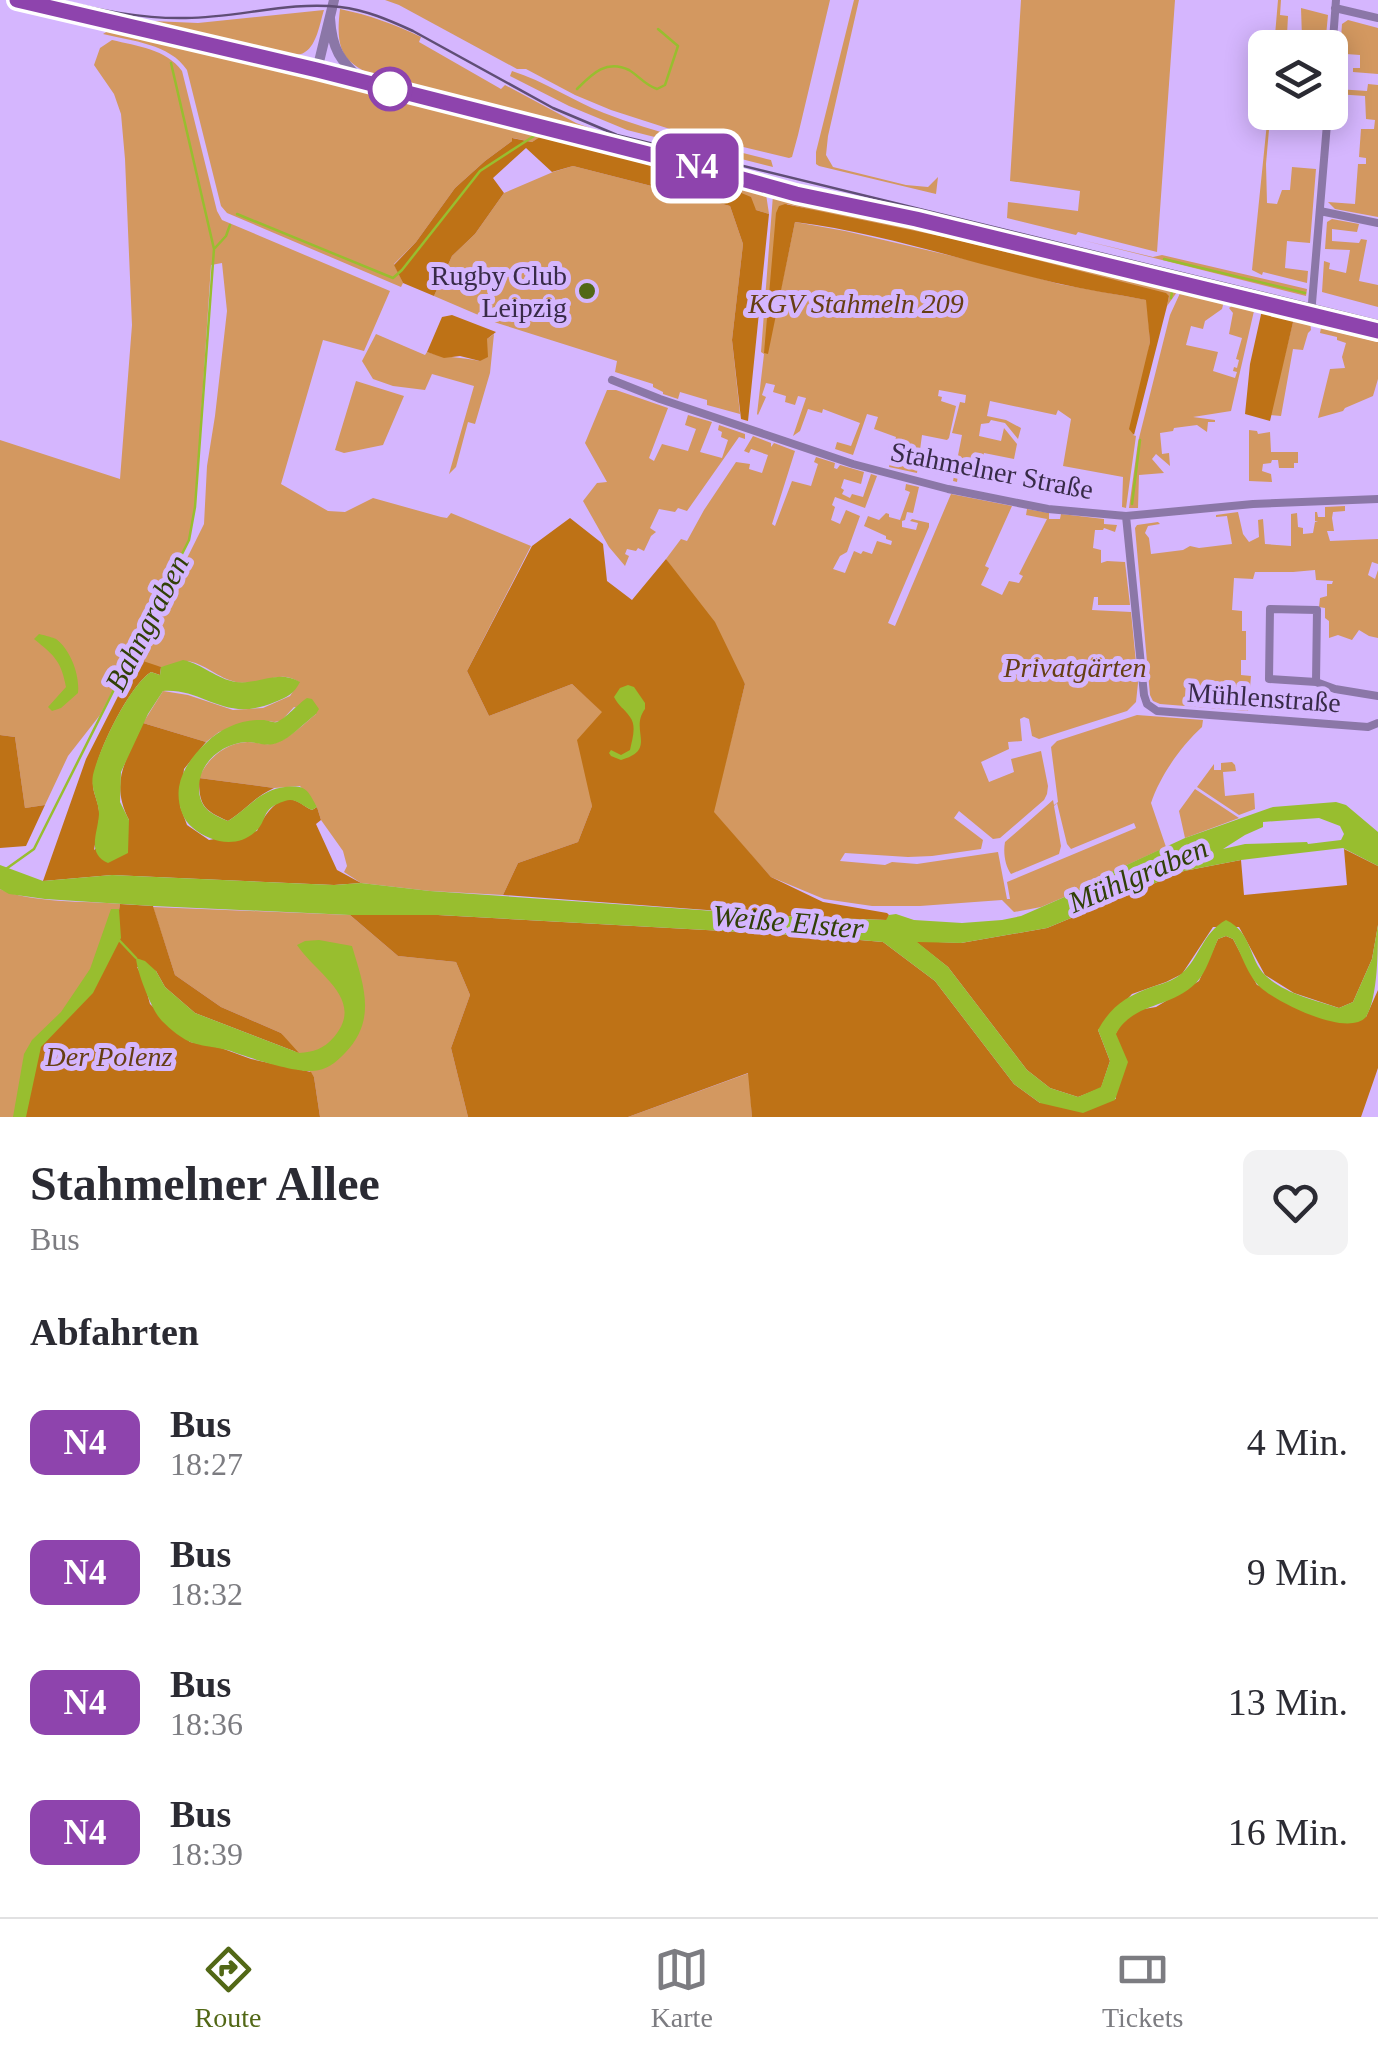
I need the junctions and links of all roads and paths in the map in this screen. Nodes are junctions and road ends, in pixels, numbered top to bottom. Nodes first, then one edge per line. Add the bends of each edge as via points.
1 (17, 0) edge
2 (334, 0) edge
3 (1336, 4) edge
4 (330, 18) junction
5 (1378, 18) edge
6 (1334, 30) edge
7 (317, 70) junction
8 (364, 83) junction
9 (1327, 130) edge
10 (1320, 211) junction
11 (1378, 223) edge
12 (1311, 315) junction
13 (1378, 331) edge
14 (612, 380) dead end
15 (1378, 499) edge
16 (1126, 516) junction
17 (1316, 682) junction
18 (1378, 696) edge
19 (1378, 723) edge

1 - 7 street
2 - 4 street
3 - 5 street
3 - 6 street
4 - 7 street
4 - 8 street via 338,56
7 - 8 street
8 - 12 street via 796,194
9 - 10 street
10 - 11 street
10 - 12 street
12 - 13 street
14 - 16 street, Stahmelner Straße via 885,474 1048,509
15 - 16 street, Stahmelner Straße
16 - 19 street, Mühlenstraße via 1147,704 1157,711
17 - 17 street, Mühlenstraße via 1316,610 1270,609 1269,679
17 - 18 street, Mühlenstraße

